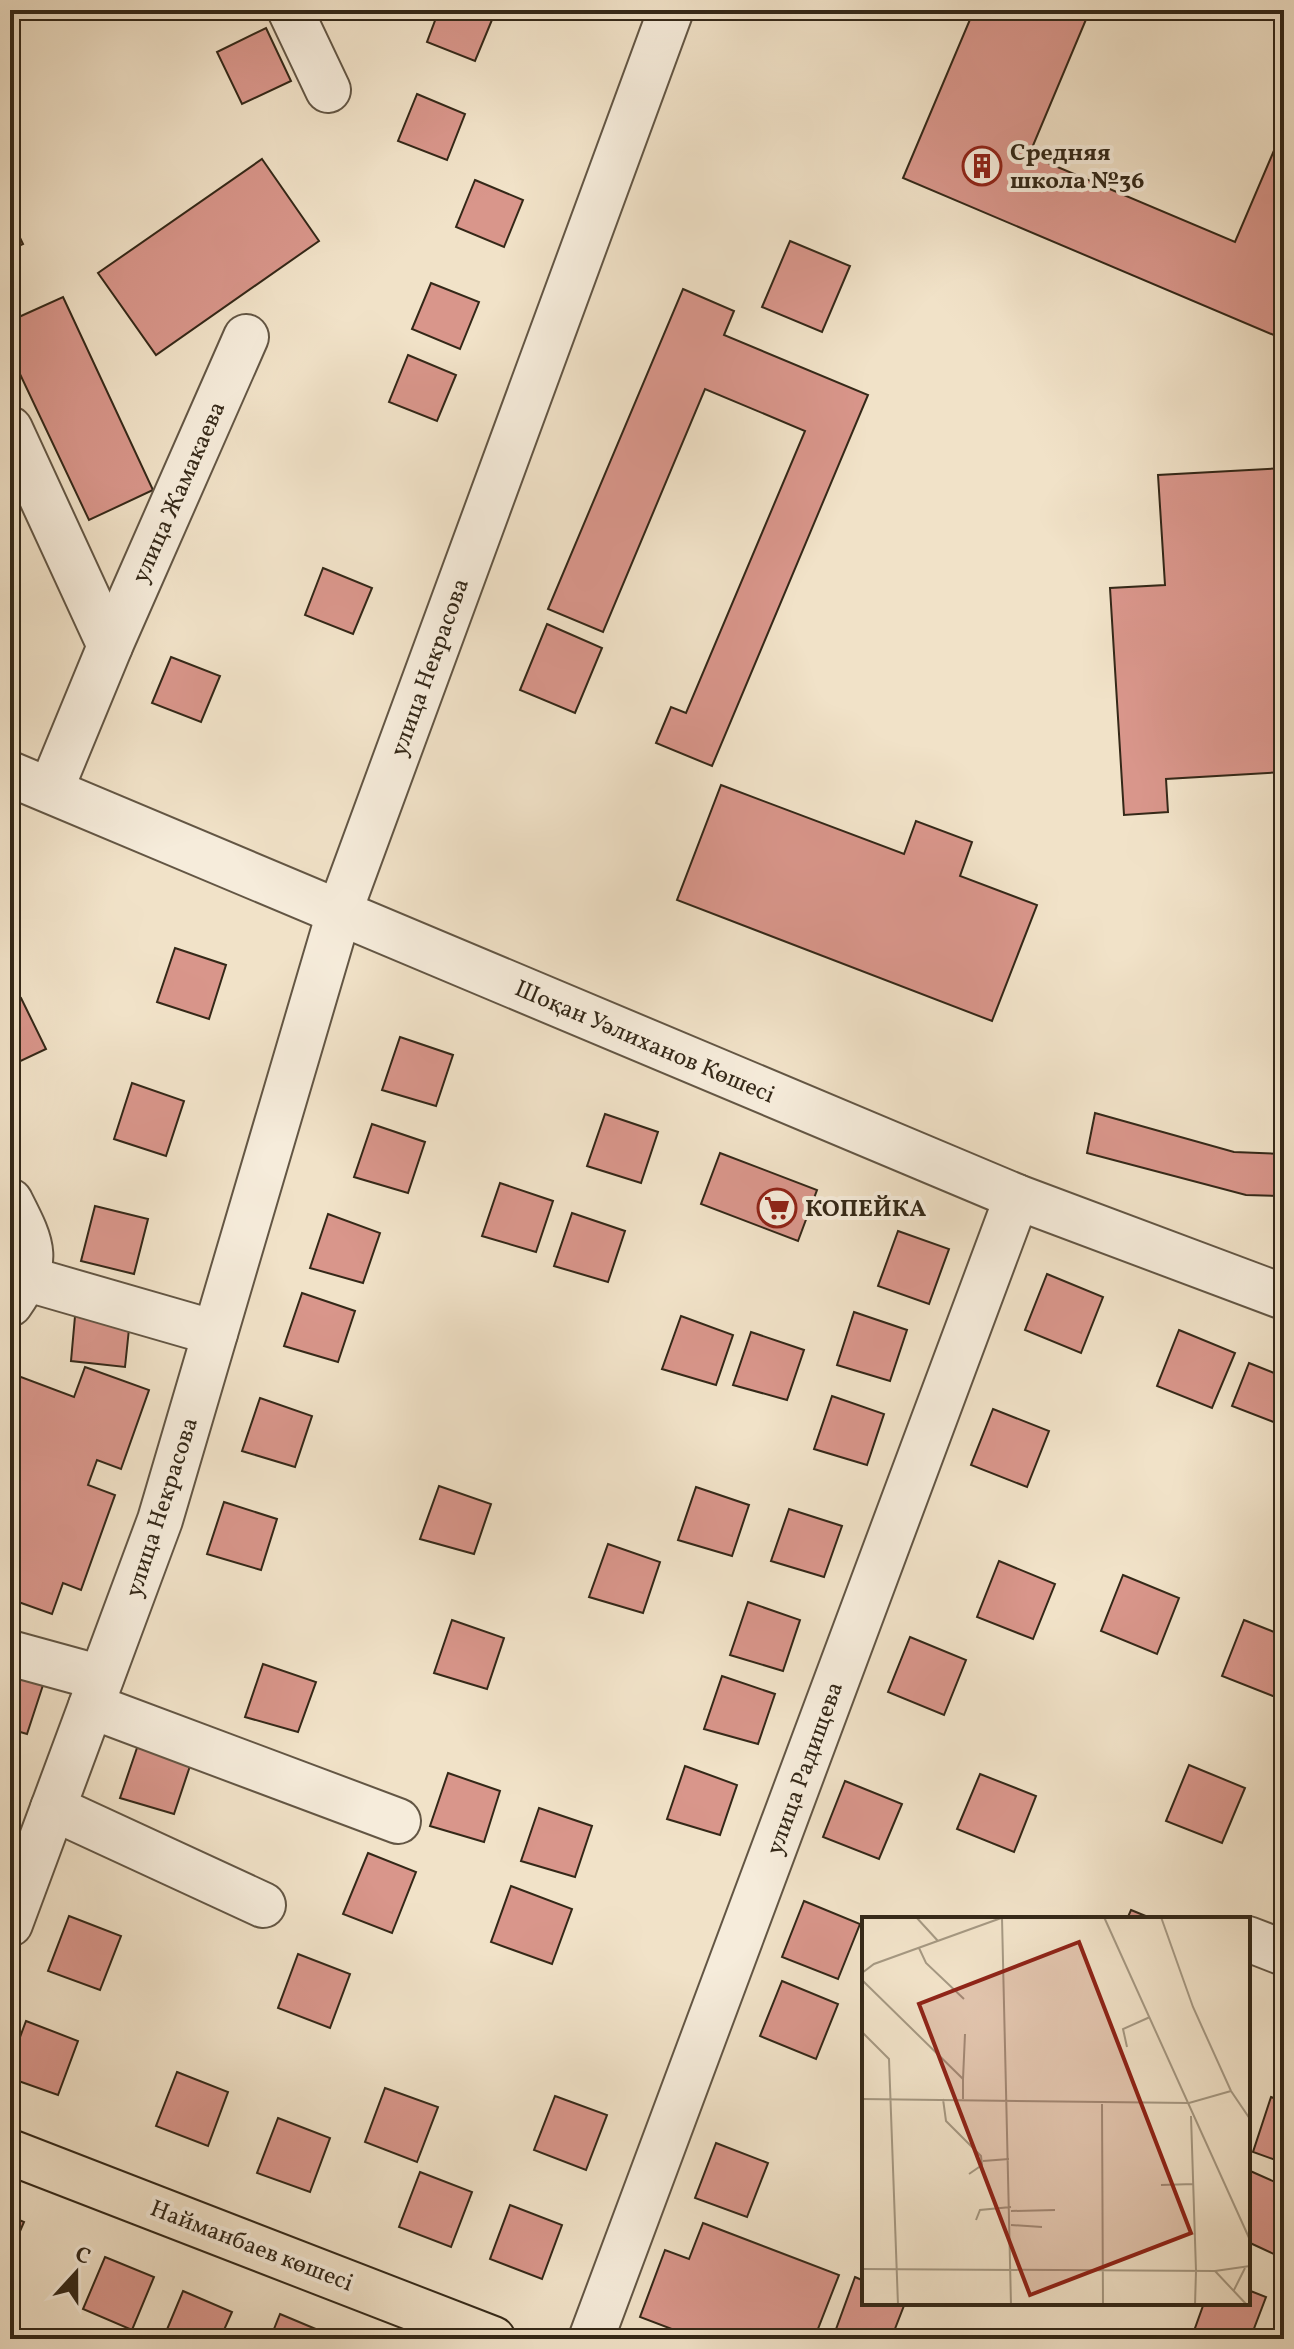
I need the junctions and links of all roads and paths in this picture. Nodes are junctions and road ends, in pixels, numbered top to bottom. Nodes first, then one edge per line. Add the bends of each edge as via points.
1 (290, 10) edge
2 (671, 10) edge
3 (328, 90) dead end
4 (246, 337) dead end
5 (10, 429) edge
6 (110, 646) junction
7 (10, 774) edge
8 (51, 789) junction
9 (339, 913) junction
10 (1017, 1197) junction
11 (10, 1201) edge
12 (19, 1291) edge
13 (1284, 1297) edge
14 (215, 1333) junction
15 (10, 1653) edge
16 (96, 1692) junction
17 (53, 1808) junction
18 (398, 1821) dead end
19 (263, 1905) dead end
20 (10, 1924) edge
21 (1250, 1940) edge
22 (1284, 1953) edge
23 (10, 2152) edge
24 (493, 2339) edge
25 (591, 2339) edge

1 - 3 street
2 - 9 street, улица Некрасова
4 - 6 street, улица Жамакаева
5 - 6 street
6 - 8 street, улица Жамакаева
7 - 8 street, Шоқан Уәлиханов Көшесі
8 - 9 street, Шоқан Уәлиханов Көшесі
9 - 10 street, Шоқан Уәлиханов Көшесі
9 - 14 street, улица Некрасова
10 - 13 street, Шоқан Уәлиханов Көшесі
10 - 25 street, улица Радищева
11 - 12 street via 30,1241
12 - 14 street
14 - 16 street, улица Некрасова via 160,1520
15 - 16 street
16 - 17 street, улица Некрасова
16 - 18 street
17 - 19 street
17 - 20 street, улица Некрасова
21 - 22 street
23 - 24 main road, Найманбаев көшесі

